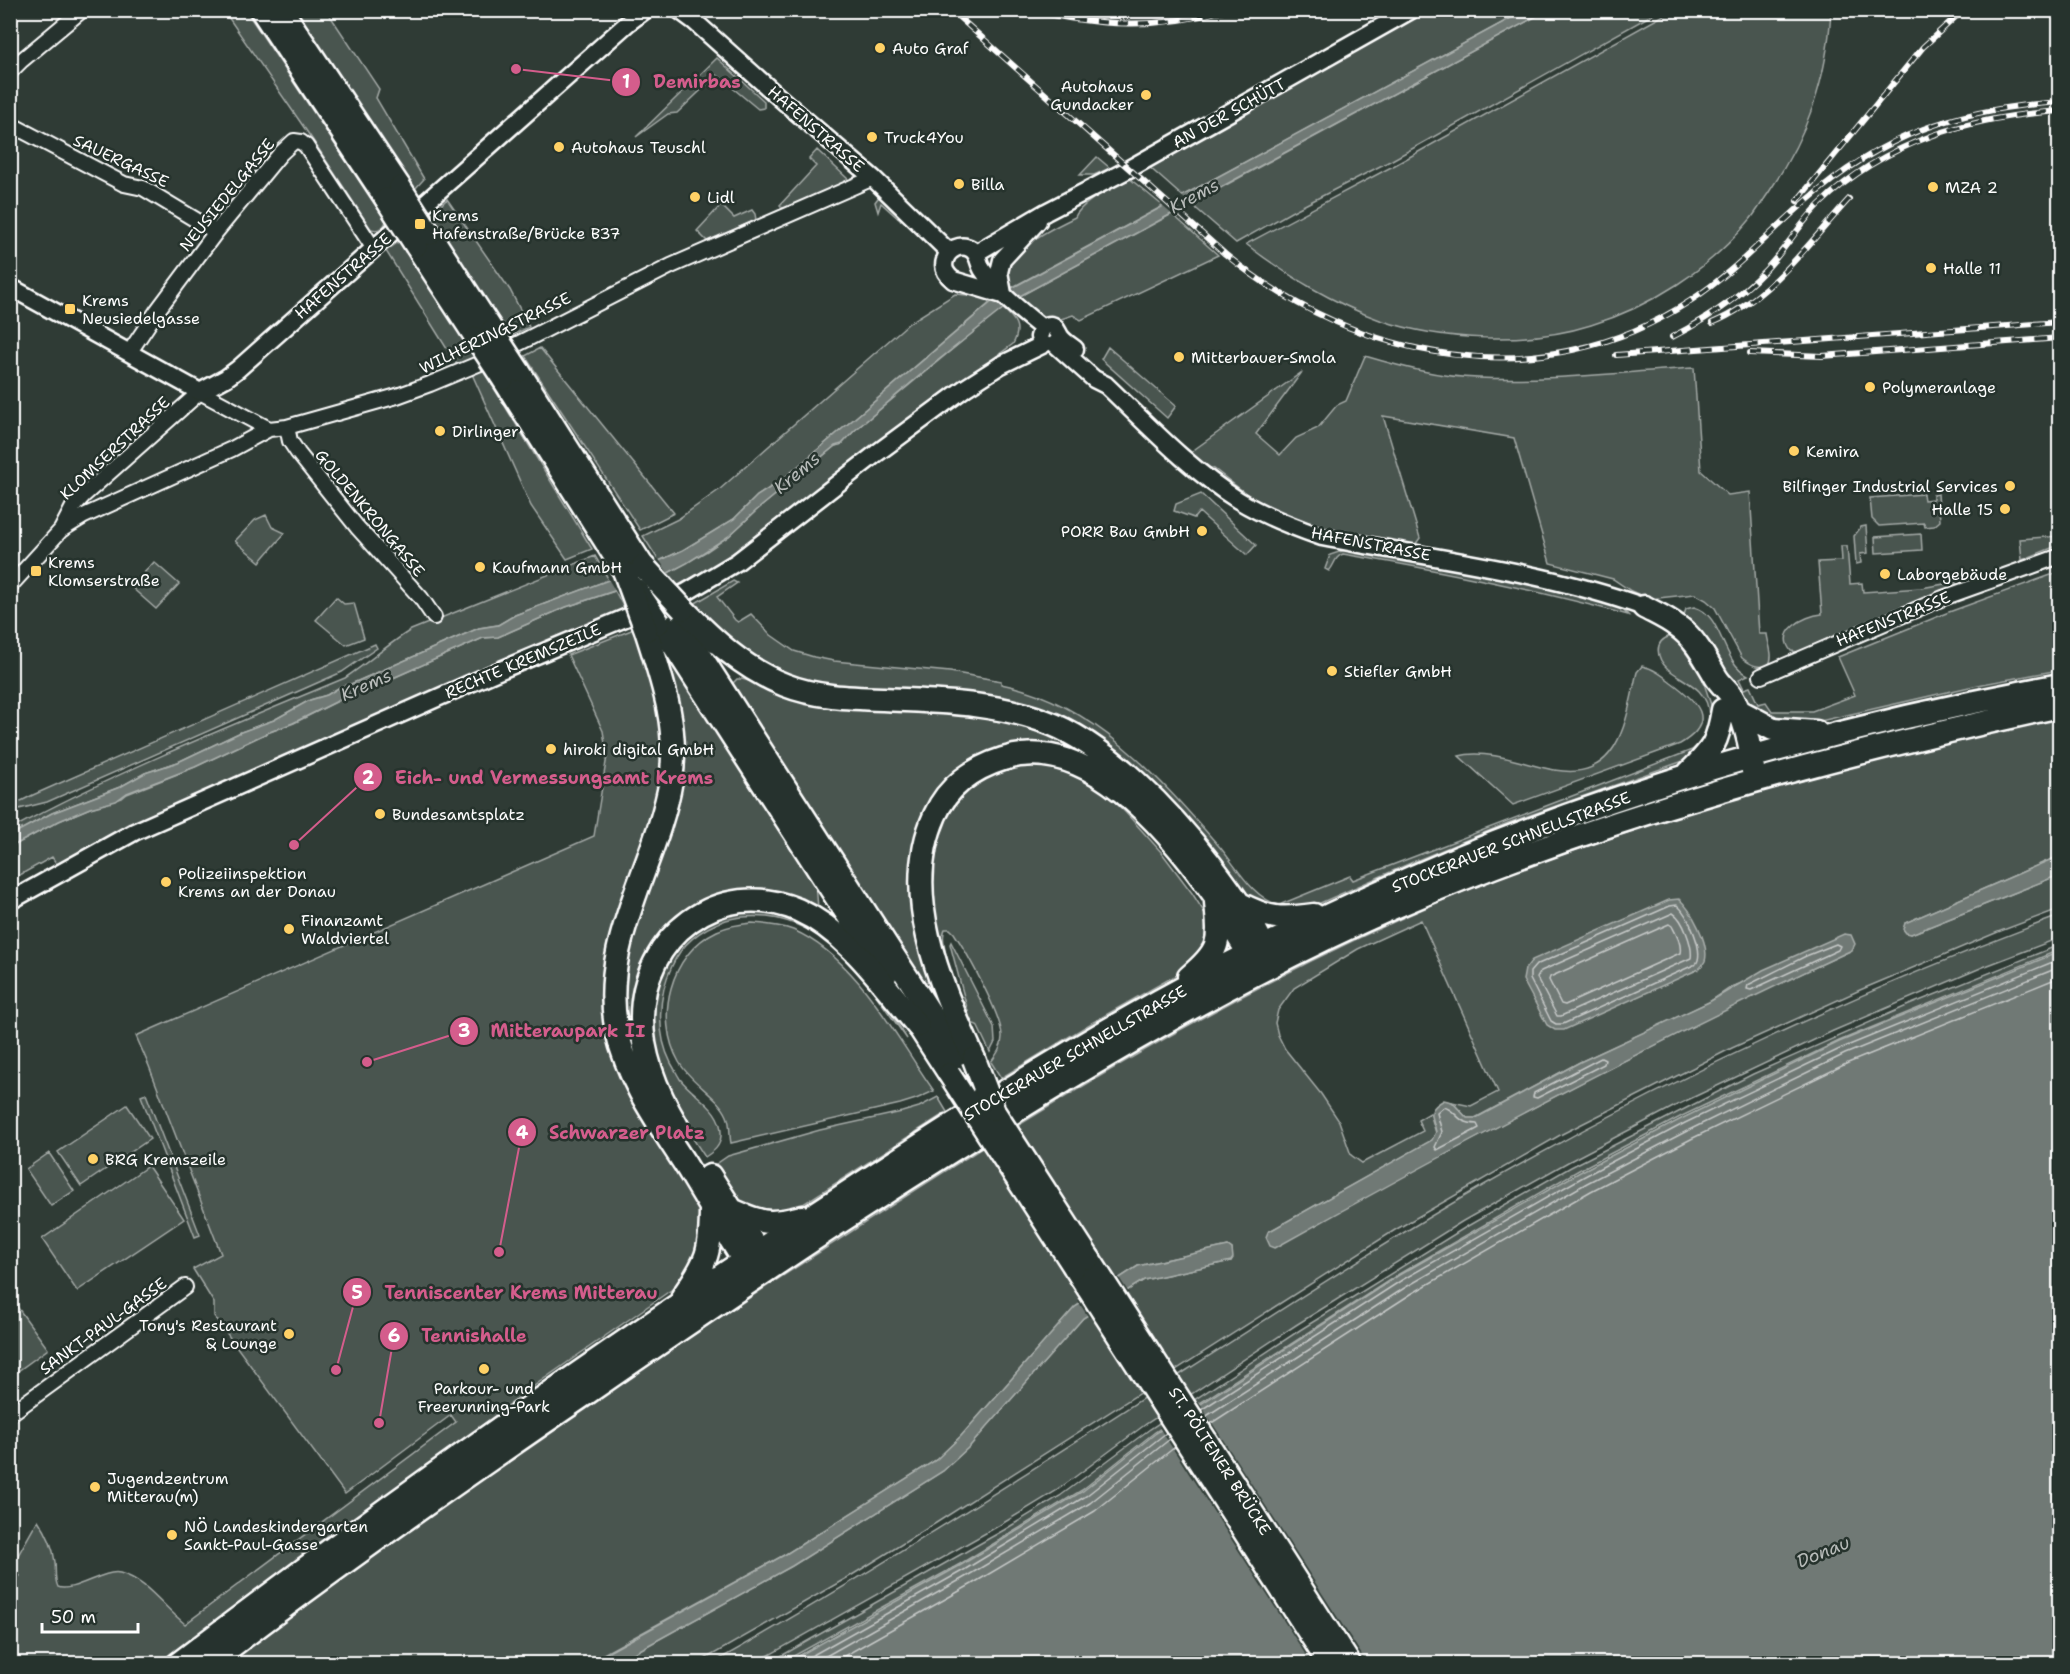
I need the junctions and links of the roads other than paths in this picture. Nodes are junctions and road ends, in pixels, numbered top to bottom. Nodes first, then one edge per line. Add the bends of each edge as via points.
1 (82, 10) edge
2 (261, 10) edge
3 (282, 10) edge
4 (645, 10) edge
5 (679, 10) edge
6 (1411, 10) edge
7 (10, 72) edge
8 (10, 124) edge
9 (873, 178) junction
10 (393, 193) junction
11 (1046, 212) junction
12 (216, 232) junction
13 (374, 249) junction
14 (949, 252) junction
15 (985, 265) junction
16 (966, 283) junction
17 (10, 287) edge
18 (1003, 295) junction
19 (1046, 335) junction
20 (129, 353) junction
21 (200, 392) junction
22 (287, 427) junction
23 (269, 429) junction
24 (61, 530) junction
25 (2060, 556) edge
26 (634, 570) junction
27 (10, 586) edge
28 (1644, 607) joint
29 (434, 616) dead end
30 (666, 619) junction
31 (1761, 676) dead end
32 (2060, 685) edge
33 (2060, 706) edge
34 (1732, 711) junction
35 (1838, 733) junction
36 (1745, 759) junction
37 (1685, 777) junction
38 (1752, 782) junction
39 (1216, 898) junction
40 (10, 901) edge
41 (1238, 903) junction
42 (1338, 911) junction
43 (1260, 956) junction
44 (1164, 999) junction
45 (918, 1026) junction
46 (962, 1066) junction
47 (993, 1109) joint
48 (945, 1142) junction
49 (721, 1208) junction
50 (812, 1215) junction
51 (1081, 1263) junction
52 (757, 1264) junction
53 (185, 1287) dead end
54 (676, 1305) junction
55 (10, 1414) edge
56 (178, 1664) edge
57 (208, 1664) edge
58 (1329, 1664) edge
59 (1350, 1664) edge

1 - 7 street
2 - 10 main road
3 - 10 main road
4 - 13 street, HAFENSTRASSE
5 - 9 street, HAFENSTRASSE
6 - 11 street, AN DER SCHÜTT
8 - 12 street, SAUERGASSE via 124,184 143,188
9 - 14 street, HAFENSTRASSE
9 - 22 street, WILHERINGSTRASSE via 671,266 478,364 397,396
10 - 26 main road, bridge
11 - 15 street, AN DER SCHÜTT
11 - 15 street, AN DER SCHÜTT via 1006,255
12 - 13 street, NEUSIEDELGASSE via 294,141 306,146
12 - 20 street, NEUSIEDELGASSE
13 - 21 street, HAFENSTRASSE via 226,378
14 - 15 street via 963,246 970,248
14 - 16 street via 945,271 953,280
15 - 16 street
15 - 18 street, HAFENSTRASSE
16 - 18 street, HAFENSTRASSE
17 - 20 street
18 - 19 street, HAFENSTRASSE
19 - 28 street, HAFENSTRASSE via 1211,481 1261,513 1322,537 1566,583
19 - 40 street, RECHTE KREMSZEILE via 1009,352 1001,365 877,453 737,562 685,593 134,832
20 - 21 street
21 - 23 street
21 - 24 street, KLOMSERSTRASSE via 84,495
22 - 23 street, WILHERINGSTRASSE
22 - 29 street, GOLDENKRONGASSE via 298,453
23 - 24 street, WILHERINGSTRASSE
24 - 27 street, KLOMSERSTRASSE
25 - 31 street, HAFENSTRASSE via 1943,598
26 - 30 highway, bridge
26 - 30 highway, bridge
28 - 34 highway via 1678,626 1694,642
30 - 41 highway via 786,685 836,696 997,708 1068,732 1116,765 1158,803 1200,850
30 - 45 main road
30 - 46 main road
30 - 49 highway via 673,751 670,780 664,812 626,921 614,979 614,1006 625,1060 636,1084
32 - 35 highway, STOCKERAUER SCHNELLSTRASSE
33 - 38 highway, STOCKERAUER SCHNELLSTRASSE
34 - 35 highway via 1773,729
34 - 36 highway
34 - 37 highway via 1709,753
35 - 36 highway, STOCKERAUER SCHNELLSTRASSE
36 - 37 highway, STOCKERAUER SCHNELLSTRASSE
36 - 38 highway
37 - 42 highway, STOCKERAUER SCHNELLSTRASSE via 1463,856
38 - 43 highway, STOCKERAUER SCHNELLSTRASSE via 1504,863
39 - 43 highway
39 - 44 highway via 1219,933 1214,952
39 - 46 highway via 1154,822 1112,784 1086,768 1059,758 1029,754 1008,757 970,773 936,811 928,830 922,866 926,924
41 - 42 highway via 1277,919
41 - 43 highway
42 - 43 highway, STOCKERAUER SCHNELLSTRASSE
43 - 44 highway, STOCKERAUER SCHNELLSTRASSE
43 - 48 highway, STOCKERAUER SCHNELLSTRASSE via 1104,1056
44 - 48 highway, STOCKERAUER SCHNELLSTRASSE via 1065,1056
45 - 46 main road
45 - 49 highway via 841,939 795,909 766,901 731,902 711,908 677,930 652,964 645,985 645,1047 668,1111
46 - 47 highway, bridge
46 - 51 main road, bridge
47 - 51 main road, bridge
48 - 50 highway
48 - 52 highway
49 - 50 highway via 770,1223
49 - 52 highway
49 - 54 highway via 708,1252
50 - 52 highway
51 - 58 main road, ST. PÖLTENER BRÜCKE
51 - 59 main road, ST. PÖLTENER BRÜCKE
52 - 54 highway
52 - 57 highway
53 - 55 street, SANKT-PAUL-GASSE
54 - 56 highway via 467,1451

